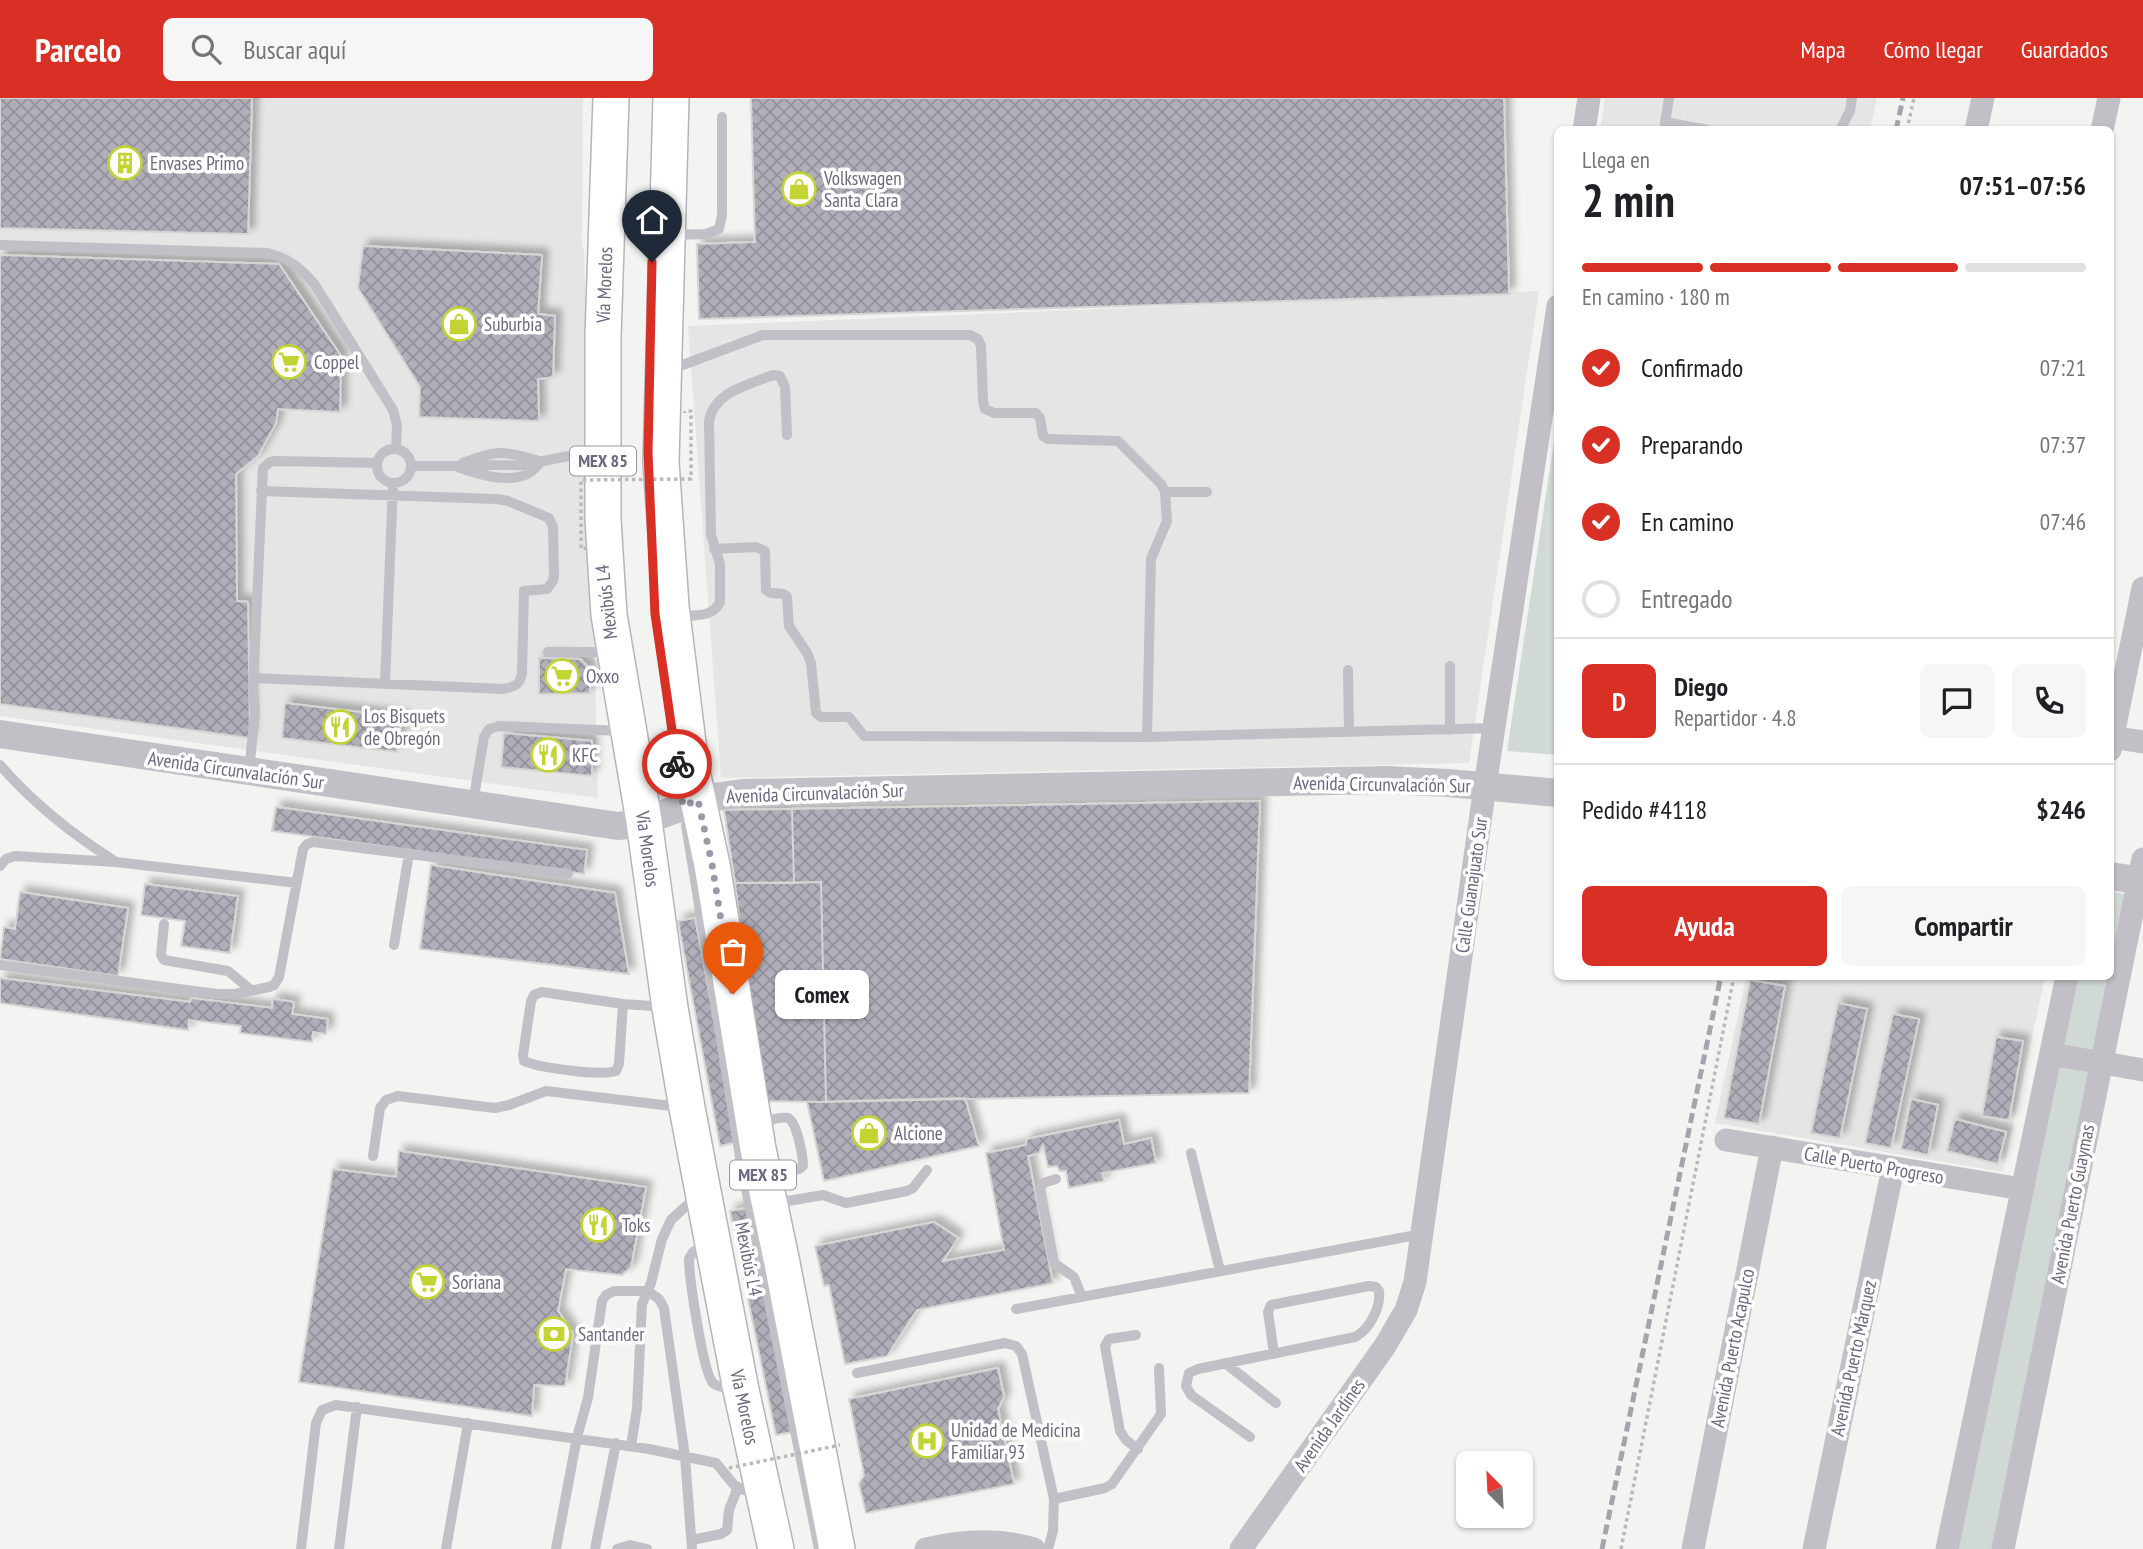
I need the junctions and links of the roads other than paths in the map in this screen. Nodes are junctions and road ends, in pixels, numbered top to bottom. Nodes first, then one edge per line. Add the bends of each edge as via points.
1 (611, 98) edge
2 (1589, 98) edge
3 (1669, 98) edge
4 (1852, 98) edge
5 (1983, 98) edge
6 (2109, 98) edge
7 (673, 99) edge
8 (722, 117) dead end
9 (1585, 126) edge
10 (1665, 126) edge
11 (1842, 126) edge
12 (1977, 126) edge
13 (2103, 126) edge
14 (668, 235) junction
15 (0, 245) edge
16 (1554, 332) edge
17 (664, 372) junction
18 (788, 435) dead end
19 (396, 449) junction
20 (611, 454) junction
21 (377, 463) junction
22 (411, 466) junction
23 (393, 489) junction
24 (261, 491) junction
25 (1165, 492) junction
26 (1207, 492) dead end
27 (714, 549) junction
28 (2143, 588) edge
29 (672, 616) junction
30 (548, 652) dead end
31 (614, 652) junction
32 (1450, 666) dead end
33 (1348, 670) dead end
34 (253, 678) junction
35 (385, 684) junction
36 (2114, 727) edge
37 (1494, 728) junction
38 (1450, 730) junction
39 (628, 731) junction
40 (1349, 731) junction
41 (0, 734) edge
42 (1147, 737) junction
43 (2114, 741) edge
44 (2143, 743) edge
45 (0, 765) edge
46 (249, 772) junction
47 (1485, 786) junction
48 (1554, 793) edge
49 (472, 803) junction
50 (669, 810) junction
51 (409, 853) junction
52 (116, 862) junction
53 (0, 866) edge
54 (2141, 873) edge
55 (568, 874) dead end
56 (2114, 876) edge
57 (297, 883) junction
58 (164, 924) dead end
59 (394, 945) dead end
60 (0, 965) edge
61 (2066, 980) edge
62 (251, 990) junction
63 (623, 1004) junction
64 (670, 1007) junction
65 (2051, 1054) junction
66 (2100, 1063) junction
67 (2143, 1070) edge
68 (687, 1108) junction
69 (1726, 1140) dead end
70 (1772, 1147) junction
71 (1191, 1153) dead end
72 (373, 1156) dead end
73 (1893, 1168) junction
74 (927, 1170) dead end
75 (1056, 1180) dead end
76 (2022, 1189) junction
77 (767, 1191) junction
78 (704, 1200) junction
79 (1422, 1234) junction
80 (1220, 1271) junction
81 (648, 1292) junction
82 (1082, 1297) junction
83 (1411, 1298) joint
84 (1016, 1309) dead end
85 (1363, 1333) junction
86 (1136, 1335) dead end
87 (1385, 1346) junction
88 (1274, 1354) junction
89 (1225, 1363) junction
90 (1159, 1368) dead end
91 (857, 1373) dead end
92 (1276, 1403) dead end
93 (357, 1407) junction
94 (468, 1423) junction
95 (577, 1437) junction
96 (1250, 1437) dead end
97 (616, 1443) junction
98 (631, 1446) junction
99 (1138, 1448) junction
100 (685, 1457) junction
101 (751, 1489) junction
102 (1054, 1499) junction
103 (692, 1544) edge
104 (997, 1546) edge
105 (301, 1549) edge
106 (339, 1549) edge
107 (446, 1549) edge
108 (556, 1549) edge
109 (595, 1549) edge
110 (617, 1549) edge
111 (647, 1549) edge
112 (776, 1549) edge
113 (819, 1549) edge
114 (837, 1549) edge
115 (926, 1549) edge
116 (1034, 1549) edge
117 (1048, 1549) edge
118 (1241, 1549) edge
119 (1693, 1549) edge
120 (1814, 1549) edge
121 (1947, 1549) edge
122 (2003, 1549) edge

1 - 20 main road, Vía Morelos / MEX 85 via 603,337
2 - 9 street
3 - 10 lane
4 - 11 lane
5 - 12 street
6 - 13 street
7 - 14 main road, Vía Morelos / MEX 85
8 - 14 lane via 719,229
14 - 17 main road, Vía Morelos / MEX 85
15 - 19 lane via 282,257 315,285 393,410
16 - 37 street, Calle Guanajuato Sur
17 - 25 lane via 763,335 974,336 981,346 985,409 1036,413 1048,439 1118,441
17 - 29 main road, Vía Morelos / MEX 85 via 662,463
18 - 27 lane via 780,376 726,395 713,407 709,422
19 - 21 lane via 384,452
19 - 22 lane via 404,451
20 - 22 lane via 579,454 523,465
20 - 31 main road, Vía Morelos / MEX 85 via 606,570
21 - 23 lane via 379,475
21 - 24 lane via 270,462 263,468
22 - 23 lane via 407,478
23 - 24 lane
23 - 35 lane
23 - 35 lane via 502,499 545,515 552,527 554,576 547,589 524,591 522,673 517,685 503,689
24 - 34 lane
25 - 26 lane
25 - 42 lane via 1167,521 1151,559
27 - 29 lane via 721,573 718,608 699,615
27 - 42 lane via 756,547 765,551 766,590 787,597 789,626 810,657 815,710 821,717 849,717 864,736
28 - 36 street
29 - 50 main road, Vía Morelos / MEX 85 via 691,767
30 - 31 lane
31 - 39 main road, Vía Morelos / MEX 85
32 - 38 lane
33 - 40 lane
34 - 35 lane
34 - 46 lane
37 - 38 lane
37 - 47 street, Calle Guanajuato Sur
38 - 40 lane
39 - 49 lane via 493,727 484,737
39 - 50 main road, Vía Morelos / MEX 85
40 - 42 lane
41 - 46 street, Avenida Circunvalación Sur
43 - 44 street
45 - 52 lane via 54,818
46 - 49 street, Avenida Circunvalación Sur
47 - 48 street, Avenida Circunvalación Sur
47 - 50 street, Avenida Circunvalación Sur via 1374,781 745,793 720,795
47 - 79 street, Calle Guanajuato Sur
49 - 50 street, Avenida Circunvalación Sur via 618,826
50 - 64 main road, Vía Morelos / MEX 85
50 - 77 main road, Vía Morelos / MEX 85 via 712,864
50 - 113 lane, Mexibús L4
51 - 55 lane
51 - 57 lane via 310,843 303,849
51 - 59 lane
52 - 53 lane via 15,856
52 - 57 lane
54 - 56 street
54 - 66 street, Avenida Puerto Guaymas
57 - 62 lane via 279,976 274,985
58 - 62 lane via 164,960 229,971
60 - 62 lane via 216,995
61 - 65 street
63 - 63 lane via 541,992 534,995 524,1061 616,1071
63 - 64 lane
64 - 68 main road, Vía Morelos / MEX 85
65 - 66 street
65 - 76 street
66 - 67 street
66 - 122 street, Avenida Puerto Guaymas
68 - 72 lane via 546,1091 495,1108 398,1096 380,1108
68 - 78 main road, Vía Morelos / MEX 85
69 - 70 street, Calle Puerto Progreso
70 - 73 street, Calle Puerto Progreso
70 - 119 street, Avenida Puerto Acapulco
71 - 80 lane
73 - 76 street, Calle Puerto Progreso
73 - 120 street, Avenida Puerto Márquez
74 - 77 lane via 907,1191 846,1203 822,1195
75 - 82 lane via 1043,1183 1040,1189 1054,1263 1074,1277
76 - 121 street
77 - 114 main road, Vía Morelos / MEX 85
78 - 81 lane via 686,1206 671,1220
78 - 101 main road, Vía Morelos / MEX 85 via 741,1390
79 - 80 lane
79 - 83 street, Calle Guanajuato Sur
80 - 82 lane
81 - 95 lane via 614,1291 604,1297
81 - 98 lane via 641,1308
81 - 100 lane via 664,1308
82 - 84 lane
83 - 87 street, Avenida Jardines
85 - 87 lane
85 - 88 lane
85 - 88 lane via 1379,1303 1376,1287 1274,1303 1268,1312
86 - 99 lane via 1110,1339 1105,1346 1120,1431
87 - 118 street, Avenida Jardines
88 - 89 lane
89 - 92 lane
89 - 96 lane via 1193,1371 1186,1377 1186,1386 1191,1395
90 - 99 lane via 1161,1414
91 - 102 lane via 1004,1343 1016,1346 1022,1354
93 - 94 lane
93 - 105 lane via 336,1405 318,1416
93 - 106 lane
94 - 95 lane
94 - 107 lane
95 - 97 lane
95 - 108 lane
97 - 98 lane
97 - 109 lane
98 - 100 lane
99 - 102 lane via 1109,1487
100 - 101 lane via 718,1464 731,1482
100 - 103 lane
101 - 103 lane via 729,1510 727,1530
101 - 112 main road, Vía Morelos / MEX 85
102 - 117 lane
104 - 115 street via 971,1542
104 - 116 street
110 - 111 lane via 630,1545

